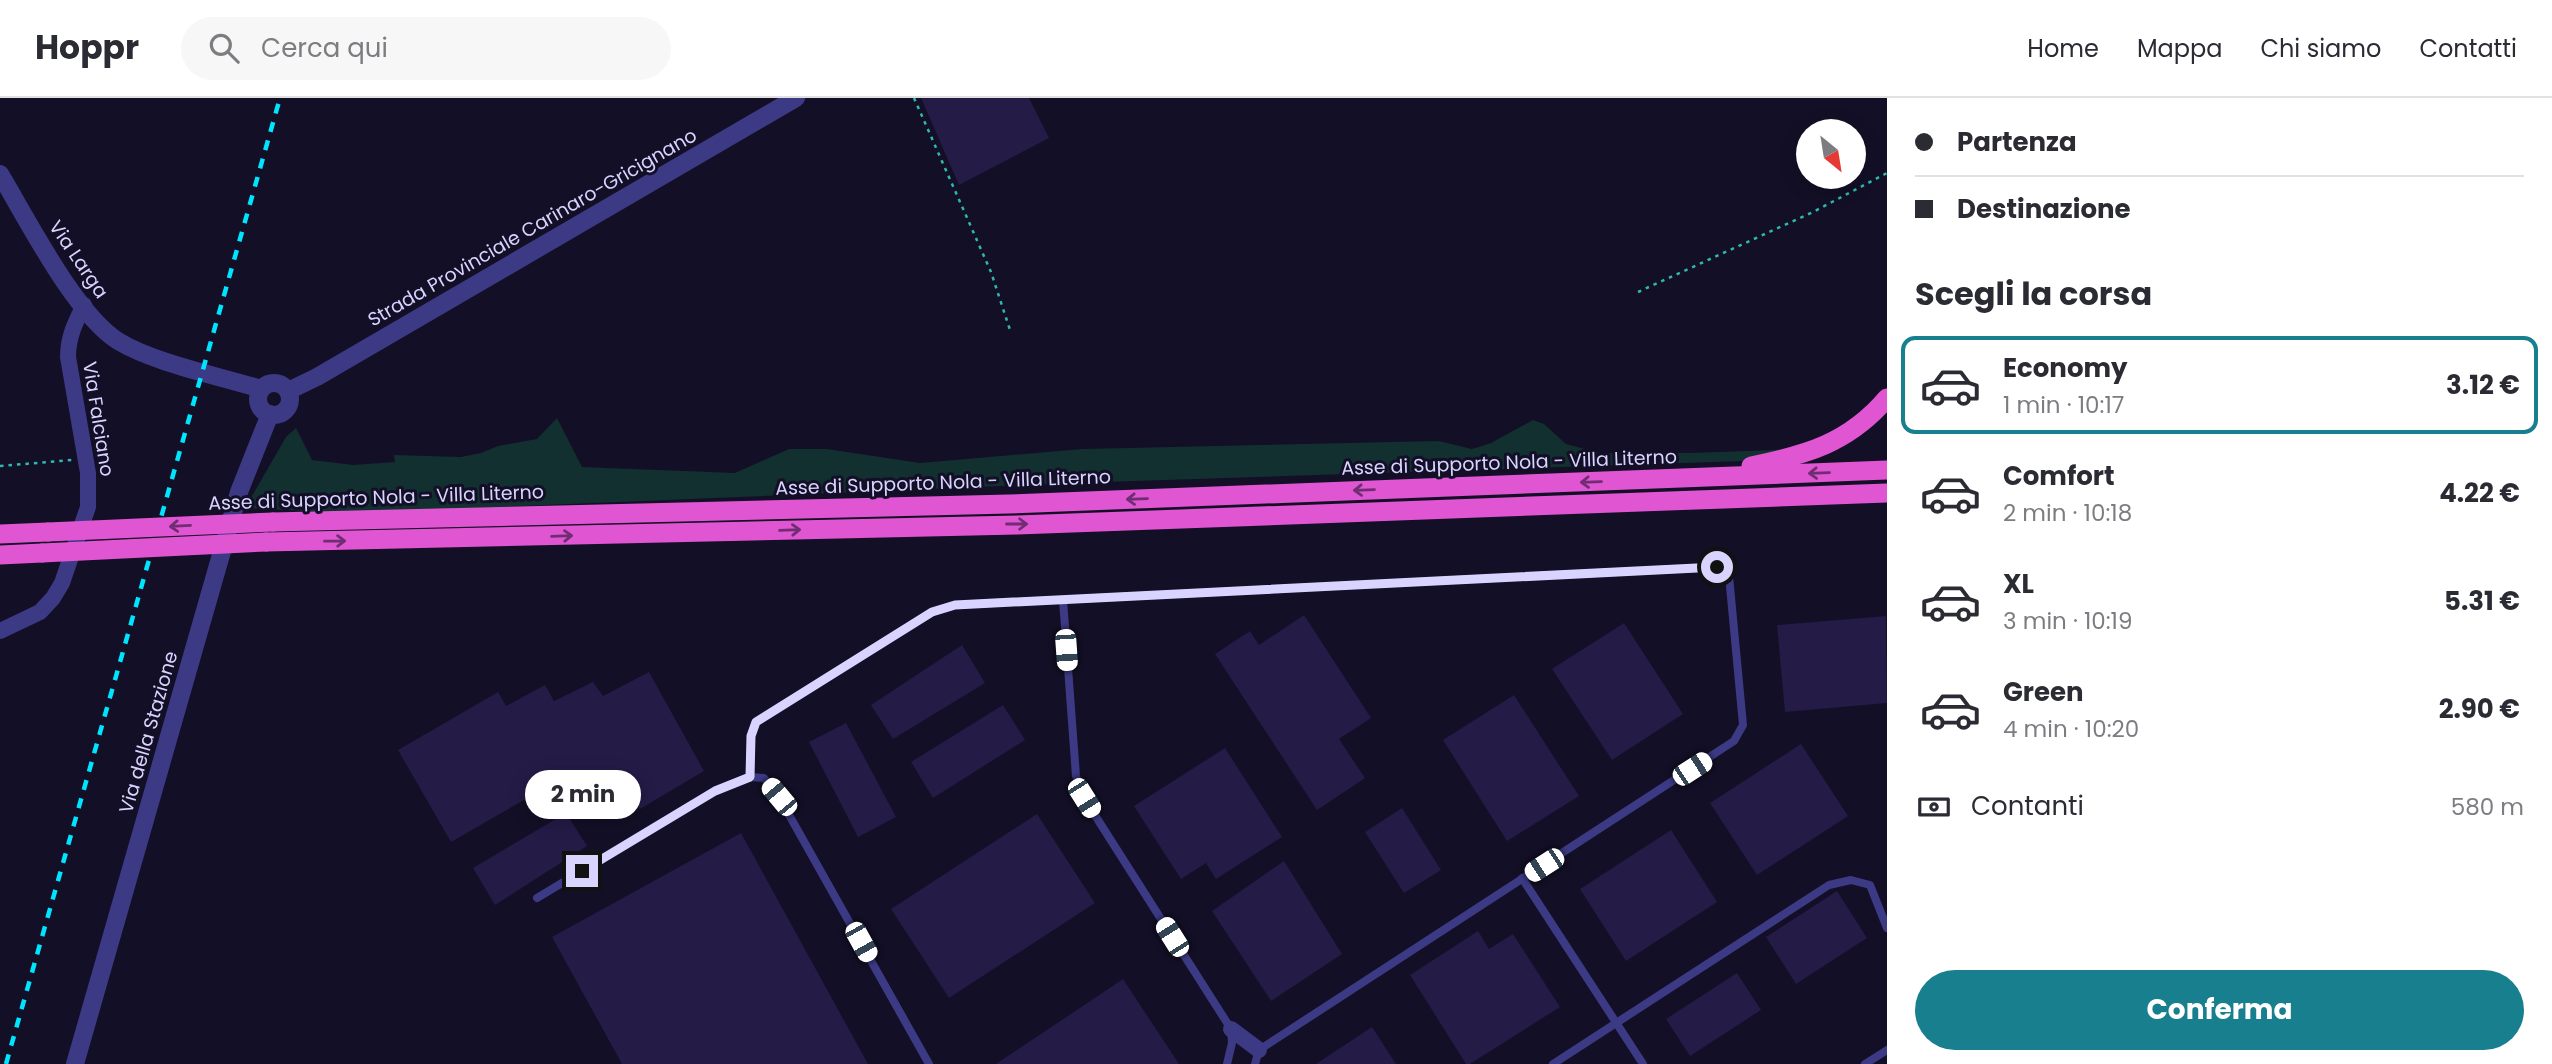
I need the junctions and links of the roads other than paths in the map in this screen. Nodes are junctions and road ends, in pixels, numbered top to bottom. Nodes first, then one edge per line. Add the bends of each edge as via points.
1 (796, 98) edge
2 (0, 174) edge
3 (84, 306) junction
4 (261, 389) junction
5 (288, 391) junction
6 (1887, 398) edge
7 (270, 414) junction
8 (1887, 470) edge
9 (1690, 478) junction
10 (1887, 495) edge
11 (0, 534) edge
12 (0, 555) edge
13 (1063, 600) junction
14 (0, 631) edge
15 (750, 777) junction
16 (1522, 878) junction
17 (537, 898) dead end
18 (1887, 928) edge
19 (1616, 1023) junction
20 (1231, 1029) junction
21 (1887, 1050) edge
22 (1257, 1057) edge
23 (75, 1064) edge
24 (929, 1064) edge
25 (1227, 1064) edge
26 (1553, 1064) edge
27 (1643, 1064) edge
28 (1865, 1064) edge

1 - 5 street, Strada Provinciale Carinaro-Gricignano
2 - 3 street, Via Larga
3 - 4 street, Via Larga via 117,340 138,350
3 - 14 street, Via Falciano via 73,325 68,357 88,473 88,507 53,598 40,612
4 - 5 street, Via Larga via 275,383
4 - 7 street via 258,404
5 - 7 street via 288,406 281,413
6 - 9 highway via 1864,422 1799,457
7 - 23 street, Via della Stazione via 239,492
8 -> 9 highway, Asse di Supporto Nola - Villa Literno
9 -> 11 highway, Asse di Supporto Nola - Villa Literno, bridge
12 -> 10 highway, bridge via 267,542 1017,524
13 - 15 lane via 955,605 932,612 756,722
13 - 16 lane via 1717,567 1729,576 1743,725 1734,741
13 - 20 lane via 1076,776 1084,798
15 - 17 lane via 715,791
15 - 24 lane via 764,778 779,797
16 - 19 lane
16 - 22 lane
18 - 19 lane via 1870,886 1851,880 1829,884
19 - 26 lane
19 - 27 lane
20 - 22 street
20 - 25 lane
21 - 28 lane

